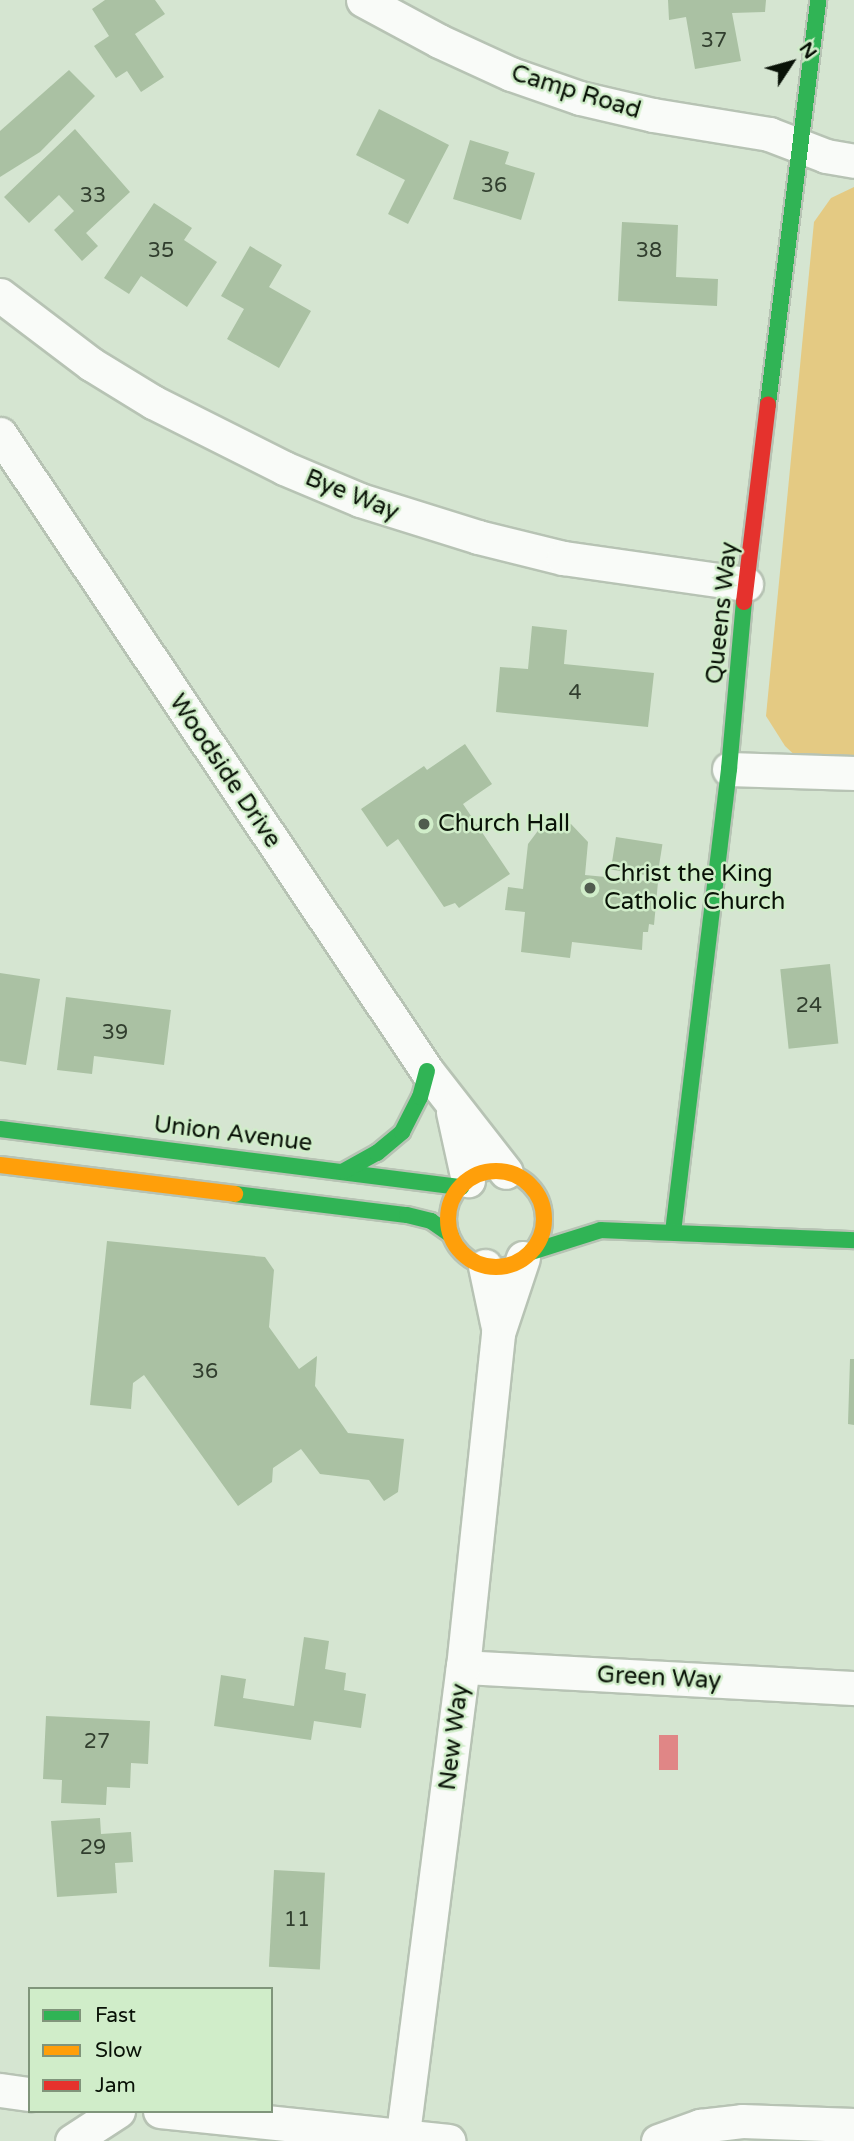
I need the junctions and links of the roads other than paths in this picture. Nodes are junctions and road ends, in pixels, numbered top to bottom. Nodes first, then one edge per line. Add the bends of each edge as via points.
1 (363, 0) edge
2 (818, 0) edge
3 (802, 147) junction
4 (854, 161) edge
5 (0, 295) edge
6 (0, 434) edge
7 (746, 584) junction
8 (729, 769) junction
9 (854, 773) edge
10 (427, 1071) junction
11 (452, 1106) junction
12 (0, 1129) edge
13 (0, 1166) edge
14 (344, 1171) junction
15 (506, 1172) junction
16 (465, 1184) junction
17 (539, 1200) junction
18 (336, 1206) junction
19 (557, 1210) dead end
20 (577, 1220) dead end
21 (601, 1230) junction
22 (673, 1232) junction
23 (451, 1235) junction
24 (854, 1240) edge
25 (527, 1255) junction
26 (485, 1266) junction
27 (498, 1333) junction
28 (463, 1667) junction
29 (854, 1688) edge
30 (0, 2090) edge
31 (28, 2094) edge
32 (115, 2113) edge
33 (177, 2113) edge
34 (854, 2125) edge
35 (402, 2139) edge
36 (72, 2141) edge
37 (448, 2141) edge
38 (658, 2141) edge

1 - 3 street, Camp Road via 511,74 580,98 769,134
2 - 3 street, Queens Way
3 - 4 street, Camp Road
3 - 7 street, Queens Way
5 - 7 street, Bye Way via 91,364 153,402 284,468 360,500 563,558
6 - 10 street, Woodside Drive
7 - 8 street, Queens Way
8 - 9 street
8 - 22 street, Queens Way
10 - 11 street, Woodside Drive
10 - 14 street via 402,1132
11 - 15 street, Woodside Drive
11 - 16 street, Woodside Drive
12 - 14 street, Union Avenue
13 - 18 street
14 - 16 street, Union Avenue
14 - 18 street
15 - 16 street via 488,1172
15 - 17 street via 526,1182
16 - 23 street via 449,1212
17 - 19 street
17 - 25 street via 543,1227
18 - 23 street via 421,1218
20 - 21 street
21 - 22 street
21 - 25 street
22 - 24 street
23 - 26 street via 468,1258
25 - 26 street via 500,1267
25 - 27 street, New Way
26 - 27 street, New Way
27 - 28 street, New Way
28 - 29 street, Green Way
28 - 35 street, New Way
30 - 31 street
32 - 36 street
33 - 35 street
34 - 38 street via 742,2121 700,2126
35 - 37 street

